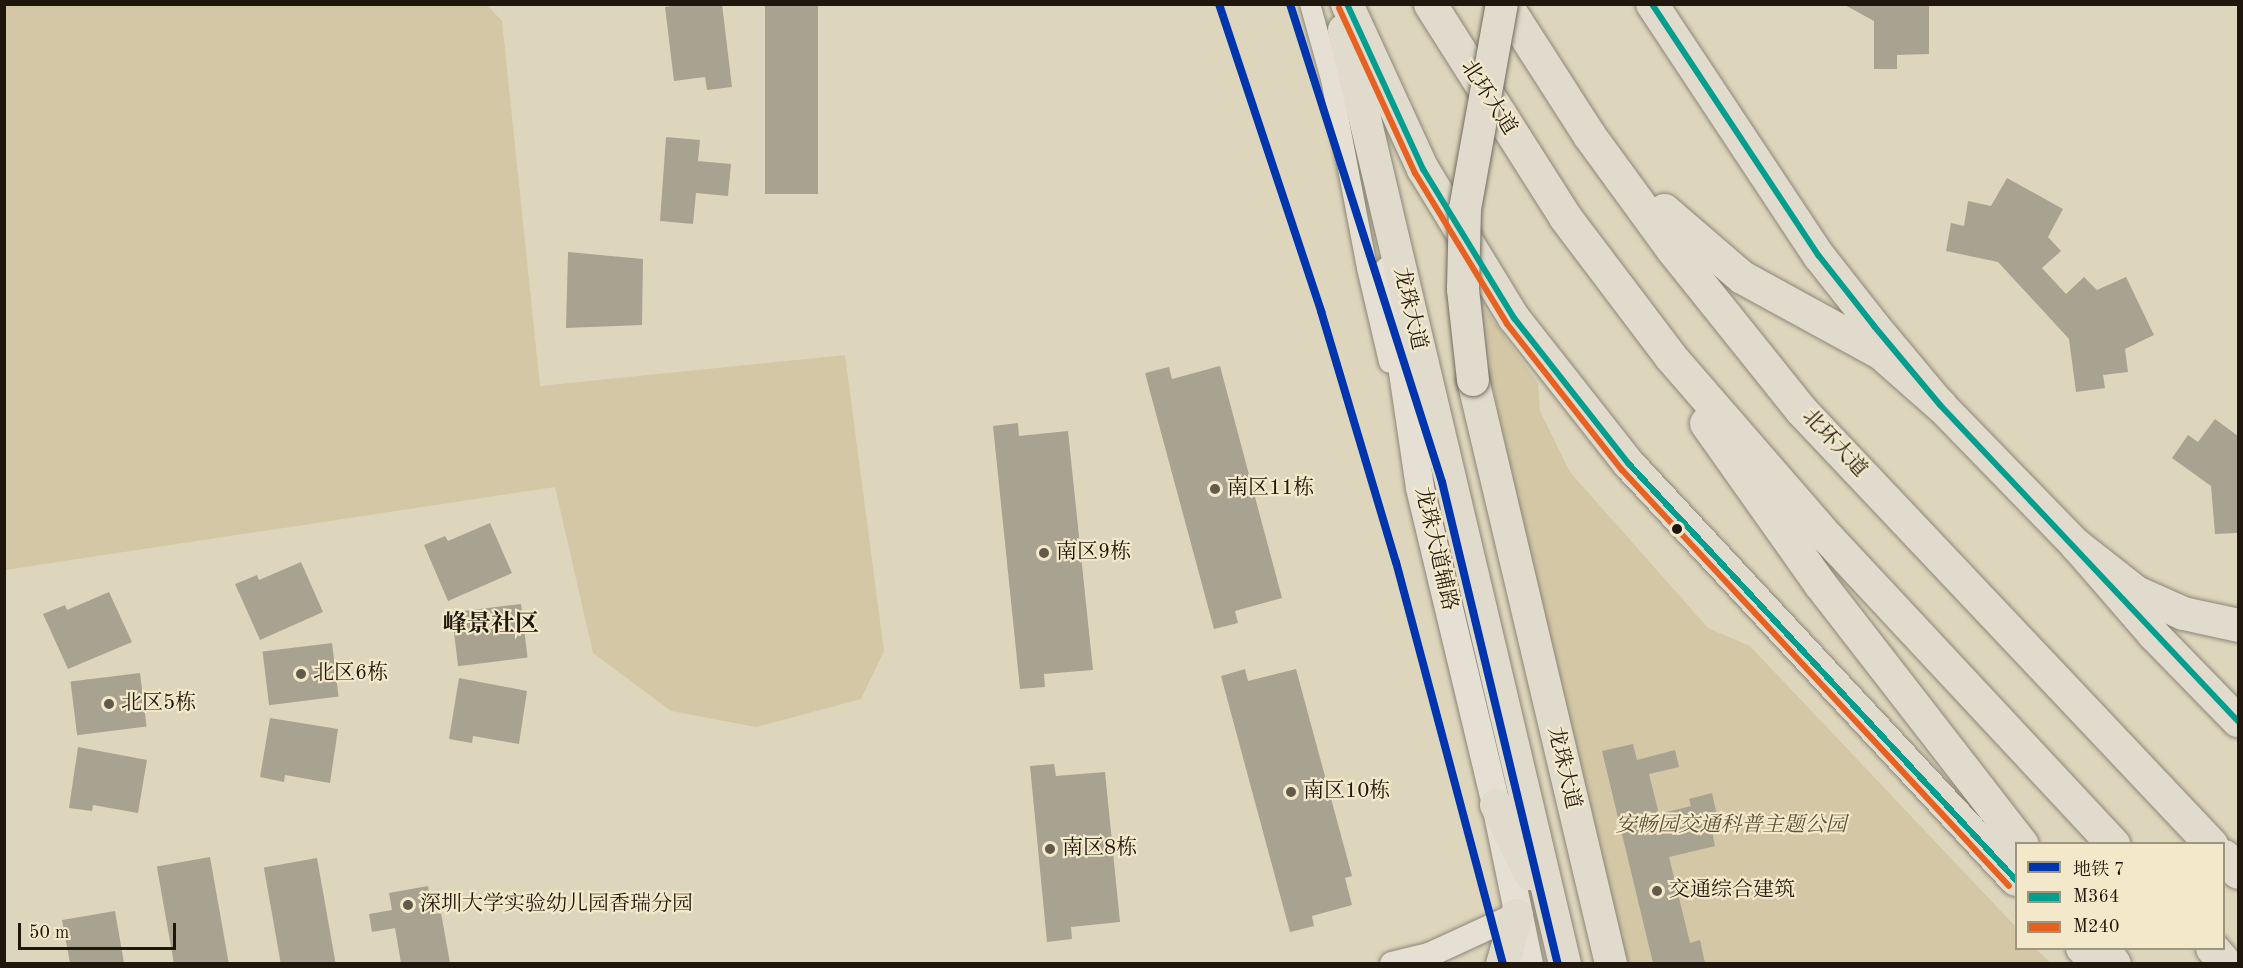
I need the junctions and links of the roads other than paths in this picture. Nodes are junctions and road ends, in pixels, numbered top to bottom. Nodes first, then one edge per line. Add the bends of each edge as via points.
1 (1310, 4) edge
2 (1338, 4) edge
3 (1347, 4) edge
4 (1430, 4) edge
5 (1504, 4) edge
6 (1652, 4) edge
7 (1367, 129) junction
8 (1589, 135) junction
9 (1670, 356) junction
10 (1940, 405) junction
11 (1420, 488) junction
12 (2076, 544) junction
13 (2238, 624) edge
14 (2238, 721) edge
15 (1496, 805) junction
16 (2021, 842) edge
17 (2113, 842) edge
18 (2210, 842) edge
19 (2225, 858) edge
20 (2238, 872) edge
21 (2015, 878) edge
22 (1516, 915) junction
23 (1555, 925) junction
24 (2084, 950) edge
25 (2104, 950) edge
26 (2214, 950) edge
27 (1392, 963) edge
28 (1502, 963) edge
29 (1529, 963) edge
30 (1565, 963) edge
31 (1611, 963) edge
32 (2096, 963) edge
33 (2114, 963) edge
34 (2226, 963) edge

1 - 11 street via 1331,79 1367,268
2 - 7 main road, 龙珠大道
3 - 21 main road via 1423,169 1514,318 1643,481
4 - 9 highway, 北环大道 via 1565,217
5 - 8 highway, 北环大道
5 - 31 main road, 龙珠大道, bridge via 1465,209 1463,290 1473,380
6 - 10 main road via 1819,256
7 - 11 main road, 龙珠大道辅路
7 - 23 main road, 龙珠大道
8 - 10 highway via 1714,257 1789,305 1881,353
8 - 18 highway, 北环大道 via 1672,249 1801,410
9 - 16 highway via 1716,441 1820,584
9 - 17 highway, 北环大道 via 1827,537
10 - 12 main road
11 - 15 main road, 龙珠大道辅路
12 - 13 highway via 2136,592 2183,613
12 - 14 main road via 2153,634
15 - 22 main road, 龙珠大道辅路
15 - 23 main road
19 - 20 highway
22 - 27 street via 1429,955
22 - 28 highway
22 - 29 main road, 龙珠大道辅路
23 - 30 main road, 龙珠大道
24 - 32 main road
25 - 33 highway
26 - 34 highway

